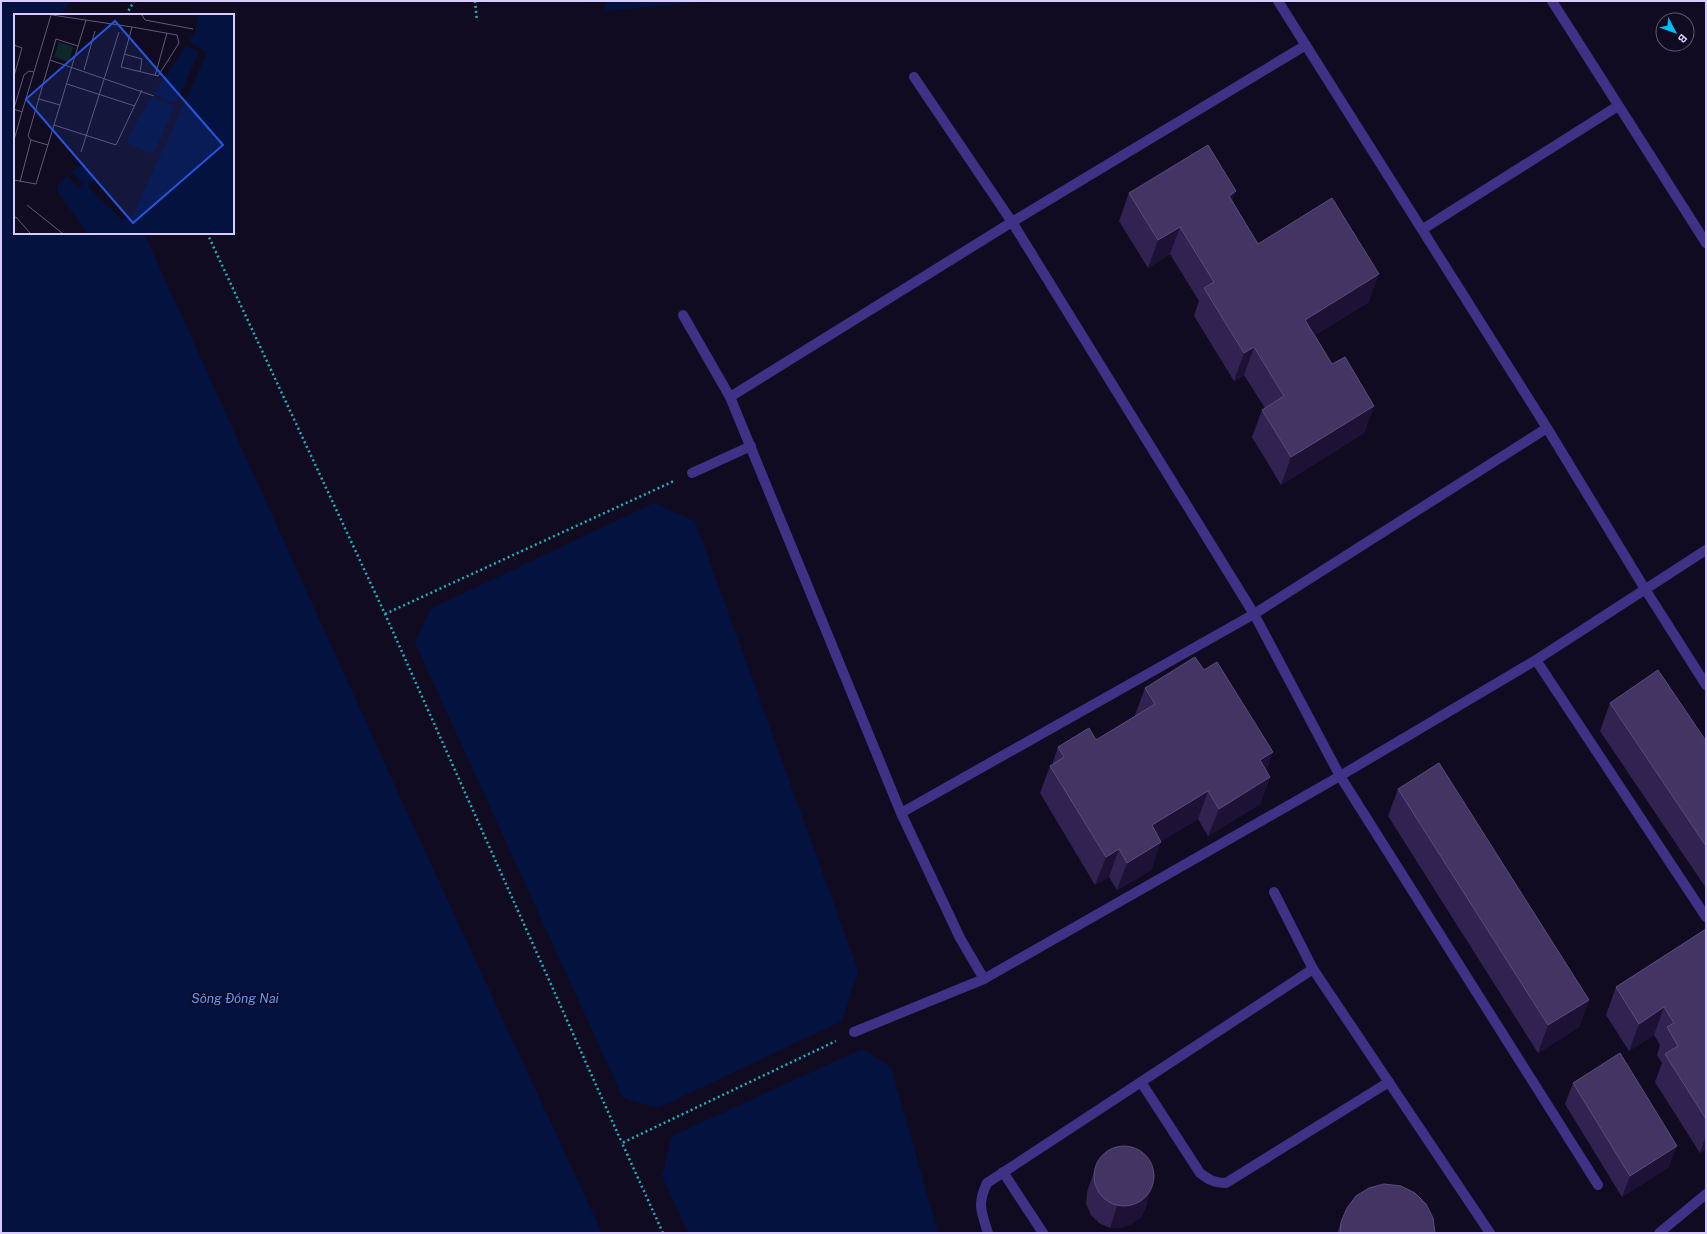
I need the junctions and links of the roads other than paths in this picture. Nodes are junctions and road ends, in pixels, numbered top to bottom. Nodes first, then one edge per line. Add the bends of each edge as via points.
1 (1278, 1) edge
2 (1552, 1) edge
3 (1306, 45) junction
4 (914, 77) dead end
5 (1618, 106) junction
6 (1012, 222) junction
7 (1423, 229) junction
8 (1706, 243) edge
9 (683, 315) dead end
10 (730, 397) junction
11 (1547, 428) junction
12 (751, 446) junction
13 (692, 473) road end
14 (1706, 550) edge
15 (1645, 589) junction
16 (1254, 614) junction
17 (1536, 660) junction
18 (1706, 685) edge
19 (1340, 776) junction
20 (901, 813) junction
21 (1274, 892) dead end
22 (1706, 917) edge
23 (1313, 969) junction
24 (984, 979) junction
25 (854, 1032) road end
26 (1141, 1082) junction
27 (1389, 1082) junction
28 (1003, 1172) junction
29 (1598, 1185) dead end
30 (1706, 1194) edge
31 (988, 1233) edge
32 (1043, 1233) edge
33 (1490, 1233) edge
34 (1659, 1233) edge

1 - 3 lane
2 - 5 lane
3 - 6 lane
3 - 7 lane
4 - 6 lane
5 - 7 lane
5 - 8 lane
6 - 10 lane
6 - 16 lane
7 - 11 lane
9 - 10 lane
10 - 12 lane
11 - 15 lane
11 - 16 lane
12 - 13 lane
12 - 20 lane
14 - 15 lane
15 - 17 lane
15 - 18 lane
16 - 19 lane
16 - 20 lane
17 - 19 lane
17 - 22 lane
19 - 24 lane
19 - 29 lane
20 - 24 lane via 960,938
21 - 23 lane
23 - 26 lane
23 - 27 lane
24 - 25 lane
26 - 27 lane via 1200,1173 1216,1183 1226,1183
26 - 28 lane
27 - 33 lane
28 - 31 lane via 987,1183 980,1197
28 - 32 lane
30 - 34 lane

